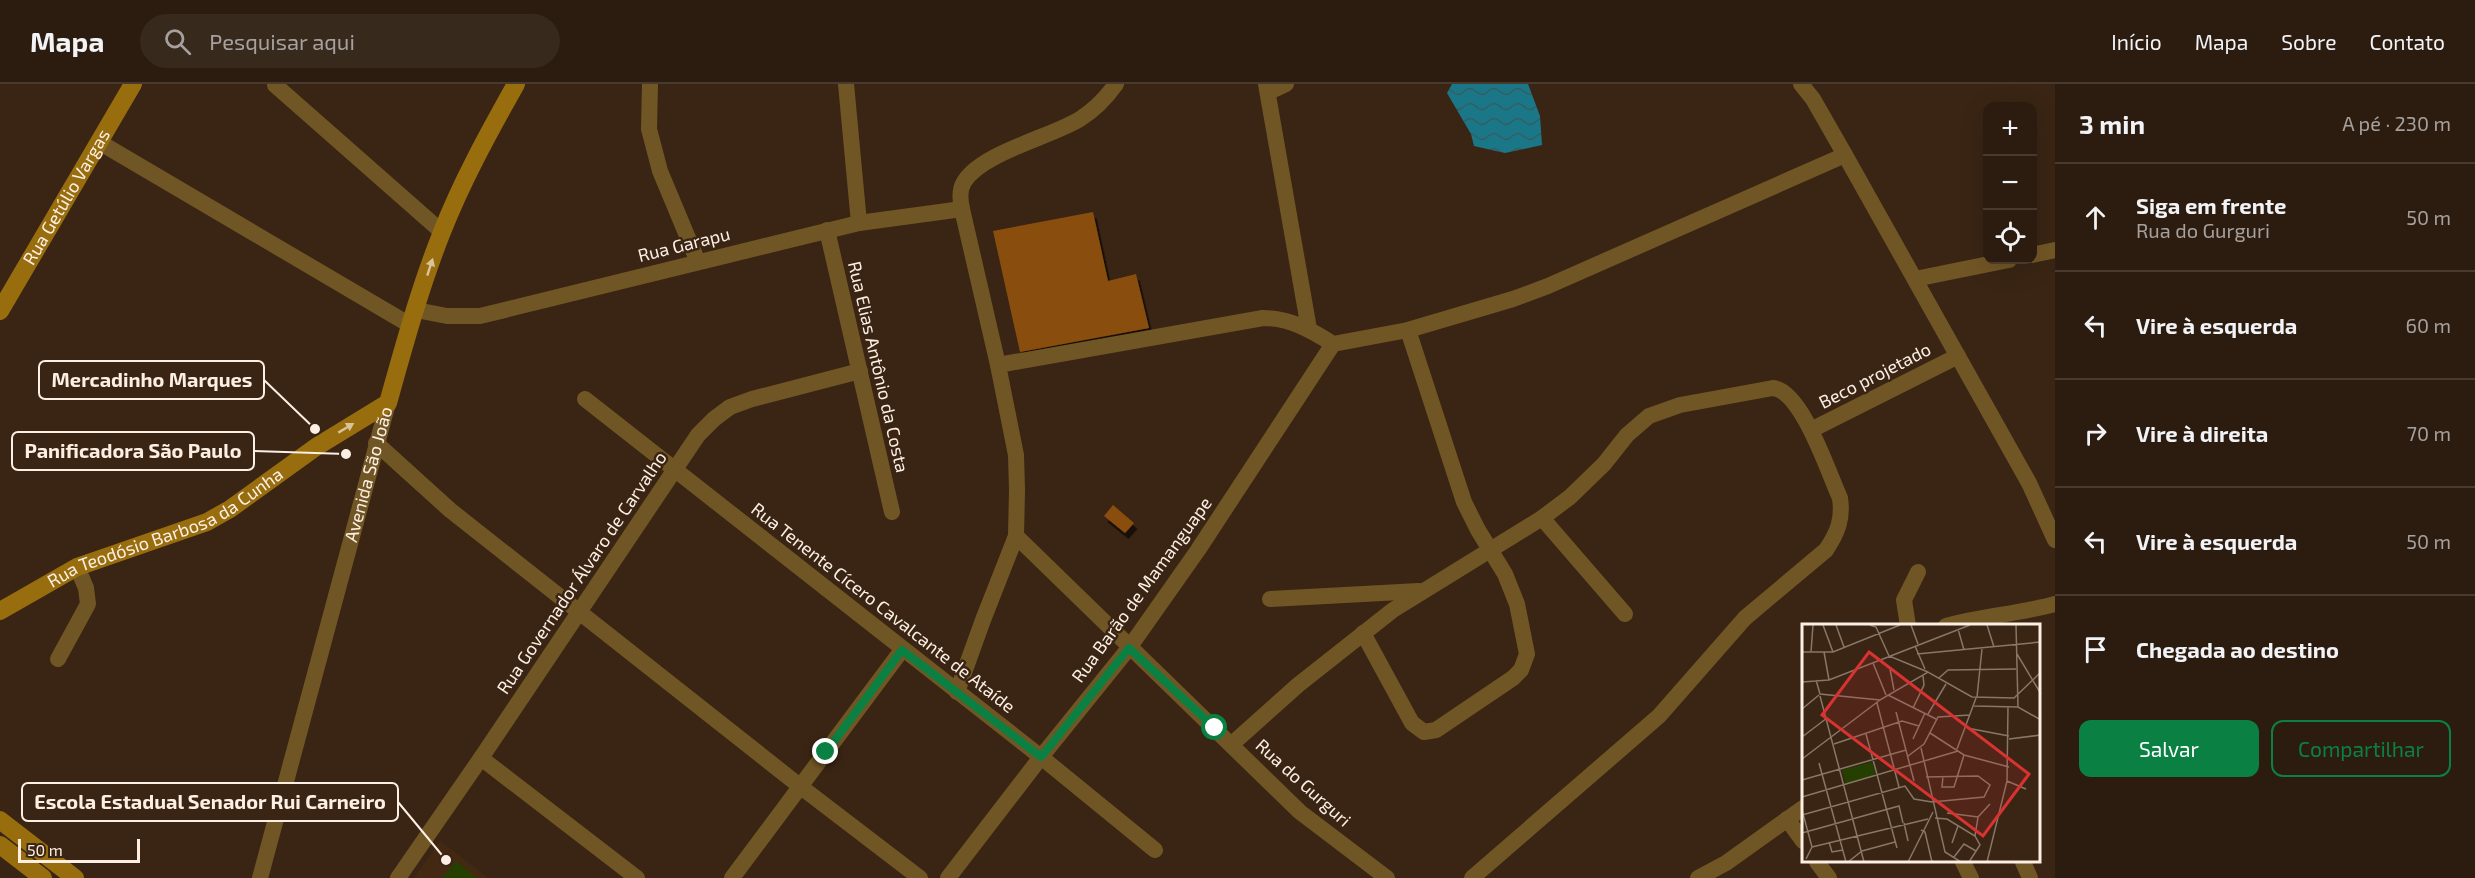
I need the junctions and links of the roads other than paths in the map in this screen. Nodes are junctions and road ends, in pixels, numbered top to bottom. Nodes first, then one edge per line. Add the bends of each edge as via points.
1 (133, 84) edge
2 (516, 84) edge
3 (650, 84) edge
4 (846, 84) edge
5 (1116, 84) edge
6 (1286, 84) edge
7 (1801, 84) edge
8 (275, 85) edge
9 (1267, 88) edge
10 (99, 142) junction
11 (1845, 155) junction
12 (962, 209) junction
13 (859, 223) junction
14 (827, 230) junction
15 (442, 232) junction
16 (2055, 250) edge
17 (2037, 254) edge
18 (698, 262) junction
19 (1989, 264) edge
20 (1915, 279) junction
21 (0, 311) edge
22 (413, 317) junction
23 (1310, 329) junction
24 (1407, 330) junction
25 (1333, 344) junction
26 (1958, 356) junction
27 (998, 365) junction
28 (860, 371) junction
29 (585, 399) dead end
30 (388, 403) junction
31 (1811, 430) junction
32 (376, 443) junction
33 (676, 469) junction
34 (892, 512) dead end
35 (1542, 518) junction
36 (1016, 536) junction
37 (2055, 540) edge
38 (1490, 548) junction
39 (77, 567) junction
40 (1918, 572) dead end
41 (1420, 591) junction
42 (1270, 599) dead end
43 (2055, 604) edge
44 (578, 610) junction
45 (0, 611) edge
46 (1625, 614) dead end
47 (1908, 624) edge
48 (1954, 624) edge
49 (1363, 633) junction
50 (1129, 648) junction
51 (902, 650) junction
52 (58, 659) dead end
53 (957, 692) junction
54 (1232, 744) junction
55 (1041, 757) junction
56 (481, 758) junction
57 (801, 787) junction
58 (1802, 808) edge
59 (1787, 819) junction
60 (3, 829) edge
61 (1802, 841) edge
62 (0, 845) edge
63 (1155, 850) dead end
64 (1818, 863) edge
65 (1964, 863) edge
66 (2024, 863) edge
67 (69, 876) edge
68 (43, 878) edge
69 (260, 878) edge
70 (398, 878) edge
71 (636, 878) edge
72 (732, 878) edge
73 (920, 878) edge
74 (948, 878) edge
75 (1386, 878) edge
76 (1472, 878) edge
77 (1698, 878) edge
78 (1829, 878) edge
79 (1971, 878) edge
80 (2030, 878) edge

1 - 10 main road, Rua Getúlio Vargas
2 - 15 main road, Avenida São João
3 - 18 street via 649,129 660,171
4 - 13 street
5 - 12 street via 1078,120 978,168 963,182
6 - 9 street
7 - 11 street
8 - 15 street
9 - 23 street
10 - 21 main road, Rua Getúlio Vargas
10 - 22 street, Rua Garapu
11 - 20 street
11 - 24 street via 1548,286 1478,311
12 - 13 street, Rua Garapu
12 - 27 street
13 - 14 street, Rua Garapu
14 - 18 street, Rua Garapu
14 - 28 street, Rua Elias Antônio da Costa
22 -> 15 main road, Avenida São João
16 - 17 street
18 - 22 street, Rua Garapu via 480,316
19 - 20 street
20 - 26 street
22 - 30 main road, Avenida São João
23 - 25 street
23 - 27 street via 1278,318 1247,320
24 - 25 street
24 - 38 street via 1464,502
25 - 50 street, Rua Barão de Mamanguape
26 - 31 street, Beco projetado
26 - 37 street via 2029,483
27 - 36 street via 1016,455
28 - 33 street, Rua Governador Álvaro de Carvalho via 730,407 698,435
28 - 34 street, Rua Elias Antônio da Costa
29 - 33 street, Rua Tenente Cícero Cavalcante de Ataíde
30 - 32 street, Avenida São João
39 -> 30 main road, Rua Teodósio Barbosa da Cunha via 207,522
31 - 35 street via 1792,398 1780,388 1680,405 1649,416 1626,435 1588,482
31 - 76 street via 1840,498 1842,512 1840,525 1826,550 1745,618 1659,716
32 - 44 street via 450,510
32 - 69 street, Avenida São João
33 - 44 street, Rua Governador Álvaro de Carvalho
33 - 51 street, Rua Tenente Cícero Cavalcante de Ataíde
35 - 38 street
35 - 46 street
36 - 50 street, Rua do Gurguri
36 - 53 street
38 - 41 street
38 - 49 street via 1517,604 1527,654 1525,662 1513,678 1436,730 1424,732 1412,723
39 - 45 main road, Rua Teodósio Barbosa da Cunha
39 - 52 street via 88,604
40 - 47 street via 1904,600
41 - 42 street
41 - 49 street
43 - 48 street
44 - 56 street, Rua Governador Álvaro de Carvalho
44 - 57 street
49 - 54 street
50 - 54 street, Rua do Gurguri
50 - 55 street, Rua Barão de Mamanguape
51 - 53 street, Rua Tenente Cícero Cavalcante de Ataíde
51 - 57 street
53 - 55 street, Rua Tenente Cícero Cavalcante de Ataíde
54 - 75 street, Rua do Gurguri via 1300,812
55 - 63 street, Rua Tenente Cícero Cavalcante de Ataíde
55 - 74 street, Rua Barão de Mamanguape
56 - 70 street, Rua Governador Álvaro de Carvalho
56 - 71 street
57 - 72 street
57 - 73 street
58 - 59 street
59 - 61 street
59 - 77 street
60 - 67 main road
62 - 68 main road
64 - 78 street
65 - 79 street
66 - 80 street

